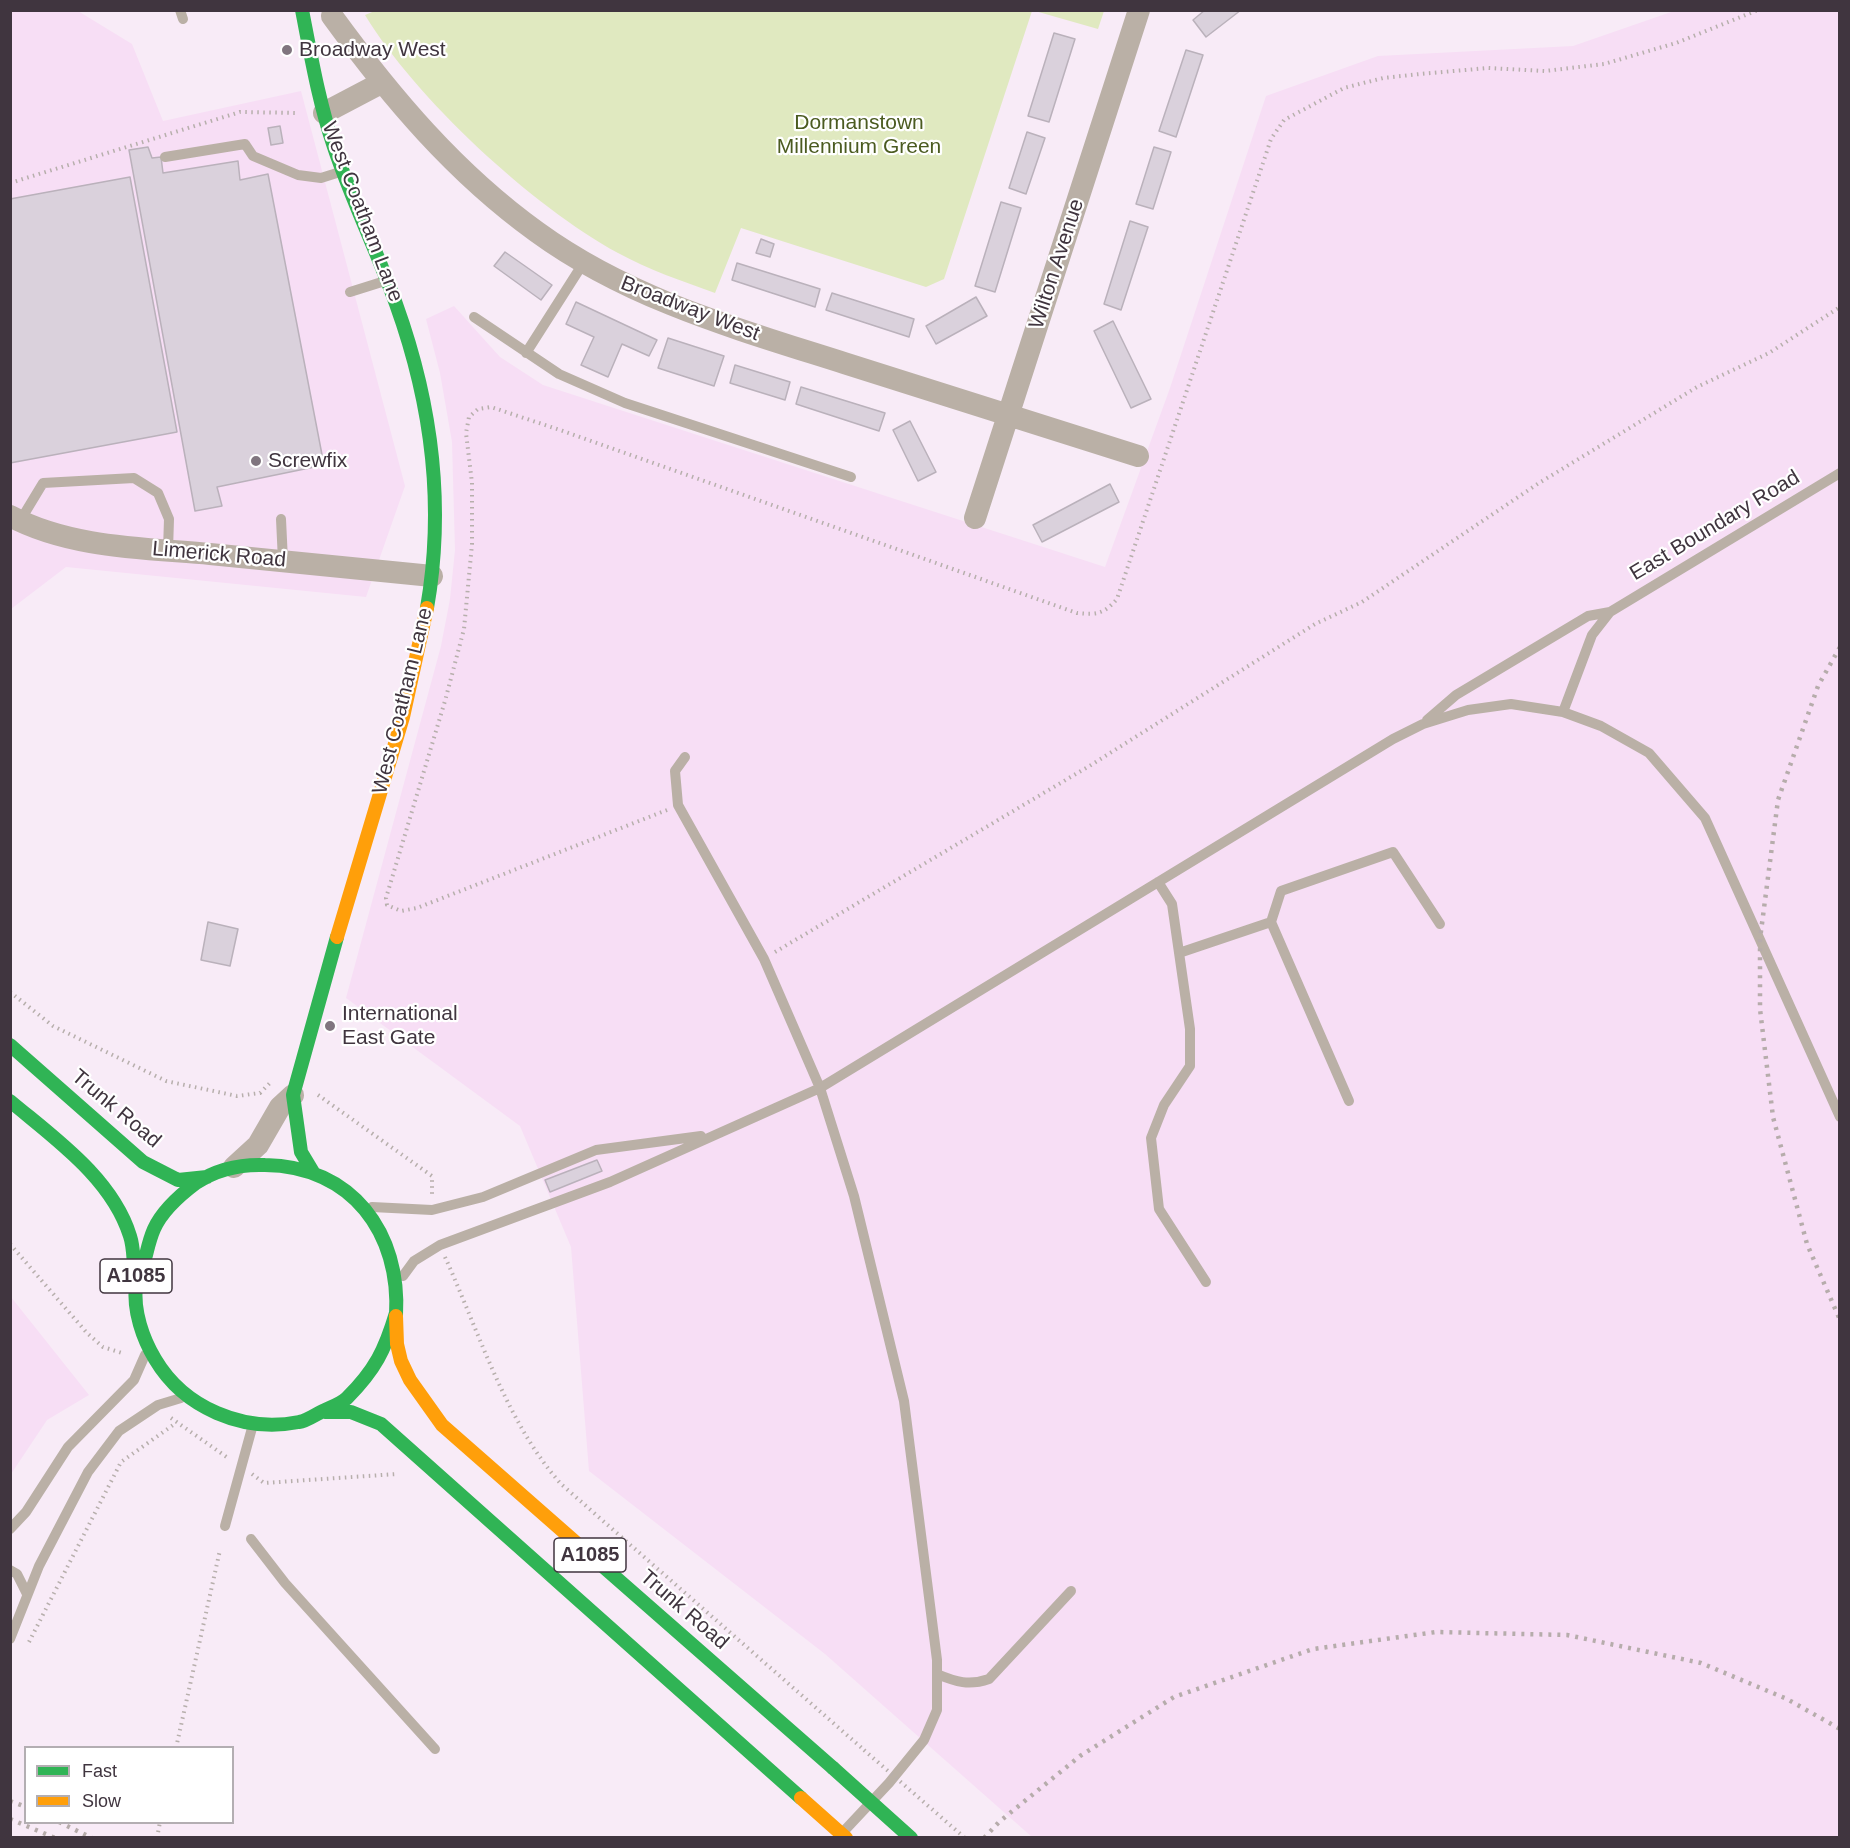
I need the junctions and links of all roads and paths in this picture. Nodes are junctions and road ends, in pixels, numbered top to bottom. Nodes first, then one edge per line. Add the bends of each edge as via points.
1 (1139, 10) edge
2 (1758, 10) edge
3 (339, 13) edge
4 (303, 19) edge
5 (381, 83) junction
6 (324, 113) junction
7 (165, 157) dead end
8 (343, 171) junction
9 (10, 183) edge
10 (584, 262) junction
11 (389, 280) junction
12 (350, 292) dead end
13 (1839, 307) edge
14 (474, 317) dead end
15 (526, 352) junction
16 (1008, 414) junction
17 (1138, 456) dead end
18 (1839, 473) edge
19 (850, 477) dead end
20 (15, 518) edge
21 (975, 518) dead end
22 (281, 519) dead end
23 (168, 550) junction
24 (283, 561) junction
25 (432, 576) junction
26 (1610, 612) junction
27 (1563, 712) junction
28 (1423, 724) junction
29 (686, 757) dead end
30 (678, 805) junction
31 (1158, 882) junction
32 (1271, 922) junction
33 (1440, 924) dead end
34 (1179, 953) junction
35 (764, 959) junction
36 (10, 992) edge
37 (10, 1045) edge
38 (295, 1088) junction
39 (820, 1088) junction
40 (10, 1101) edge
41 (1349, 1101) dead end
42 (1839, 1117) edge
43 (713, 1135) junction
44 (234, 1167) junction
45 (314, 1172) junction
46 (207, 1177) junction
47 (363, 1206) junction
48 (432, 1210) junction
49 (10, 1244) edge
50 (440, 1245) junction
51 (136, 1278) junction
52 (1206, 1282) dead end
53 (397, 1286) junction
54 (396, 1313) junction
55 (103, 1347) dead end
56 (147, 1350) junction
57 (184, 1397) junction
58 (325, 1412) junction
59 (176, 1423) dead end
60 (253, 1425) junction
61 (183, 1429) dead end
62 (243, 1468) junction
63 (404, 1473) dead end
64 (225, 1526) dead end
65 (10, 1529) edge
66 (251, 1539) dead end
67 (220, 1550) dead end
68 (10, 1570) edge
69 (1071, 1591) dead end
70 (27, 1594) junction
71 (10, 1639) edge
72 (28, 1642) dead end
73 (937, 1674) junction
74 (176, 1746) edge
75 (435, 1749) dead end
76 (838, 1838) edge
77 (846, 1838) edge
78 (910, 1838) edge
79 (965, 1838) edge

1 - 16 street, Wilton Avenue
2 - 30 path via 1676,43 1604,64 1570,69 1488,68 1383,78 1344,88 1284,120 1271,139 1117,599 1106,612 1077,613 563,430 491,407 478,409 469,417 466,433 472,483 472,543 464,628 387,905 401,911 417,908
3 - 4 street
3 - 5 street, Broadway West
4 - 6 main road, West Coatham Lane
5 - 6 street
5 - 10 street, Broadway West via 427,134 506,208
6 - 8 main road, West Coatham Lane
6 - 9 path via 240,112
7 - 8 lane via 245,144 253,156 298,175 321,178
8 - 11 main road, West Coatham Lane
10 - 15 lane
10 - 16 street, Broadway West via 652,297 721,324
11 - 12 lane
11 - 25 main road, West Coatham Lane via 414,358 429,440 435,508
13 - 35 path via 1770,353 1697,387 1539,483 1362,602 1315,624 1091,765
14 - 15 lane
15 - 19 lane via 559,374 625,403
16 - 17 street, Broadway West
16 - 21 street, Wilton Avenue
18 - 26 lane, East Boundary Road
20 - 23 street, Limerick Road via 72,538
20 - 23 lane via 43,483 134,478 158,493 169,519
22 - 24 lane
23 - 24 street, Limerick Road
24 - 25 street, Limerick Road
25 - 38 main road, West Coatham Lane via 408,704
26 - 27 lane via 1592,634
26 - 28 lane via 1588,616 1466,689
27 - 28 lane via 1511,704 1468,710
27 - 42 lane via 1602,726 1649,753 1705,818
28 - 31 lane
29 - 30 lane via 675,771
30 - 35 lane
31 - 34 lane via 1172,904
31 - 39 lane
32 - 33 lane via 1281,891 1393,852
32 - 34 lane
32 - 41 lane
34 - 52 lane via 1190,1029 1190,1066 1164,1105 1152,1138 1159,1209
35 - 39 lane
36 - 38 path via 53,1026 166,1081 237,1096 260,1093 279,1073
37 - 46 main road, Trunk Road / A1085 via 143,1162 178,1180
38 - 44 street, West Coatham Lane via 258,1145
38 - 45 main road, West Coatham Lane via 301,1152
38 - 48 path via 432,1176
39 - 43 lane
39 - 73 lane via 854,1196 904,1401
40 - 51 main road, A1085 via 78,1159 118,1209 129,1236
43 - 48 lane via 596,1150 483,1197
43 - 50 lane via 610,1182
44 - 45 main road, A1085 via 270,1164
44 - 46 main road, A1085
45 - 47 main road, A1085 via 340,1186
46 - 51 main road, A1085 via 180,1195 159,1219 144,1247
47 - 48 lane
47 - 53 main road, A1085 via 388,1248
49 - 55 path
50 - 53 lane via 414,1261
50 - 79 path, bridge via 518,1423 541,1461 561,1484
51 - 56 main road, A1085 via 136,1315
53 - 54 main road, A1085
54 - 58 main road, A1085 via 383,1353 359,1387
54 - 78 main road, Trunk Road / A1085, bridge via 398,1353 404,1368 442,1425
56 - 57 main road, A1085 via 163,1376
56 - 65 lane via 134,1380 68,1447 26,1512
57 - 60 main road, A1085 via 205,1411
57 - 70 lane via 158,1405 119,1431 88,1472
58 - 60 main road, A1085 via 302,1421
58 - 77 main road, A1085, bridge via 351,1412 381,1424
59 - 72 path via 121,1462
60 - 62 lane
61 - 62 path
62 - 63 path via 264,1483
62 - 64 lane
66 - 75 lane via 285,1583
67 - 74 path
68 - 70 lane via 17,1574
69 - 73 lane via 989,1679 959,1683
70 - 71 lane
73 - 76 lane via 937,1710 924,1740

